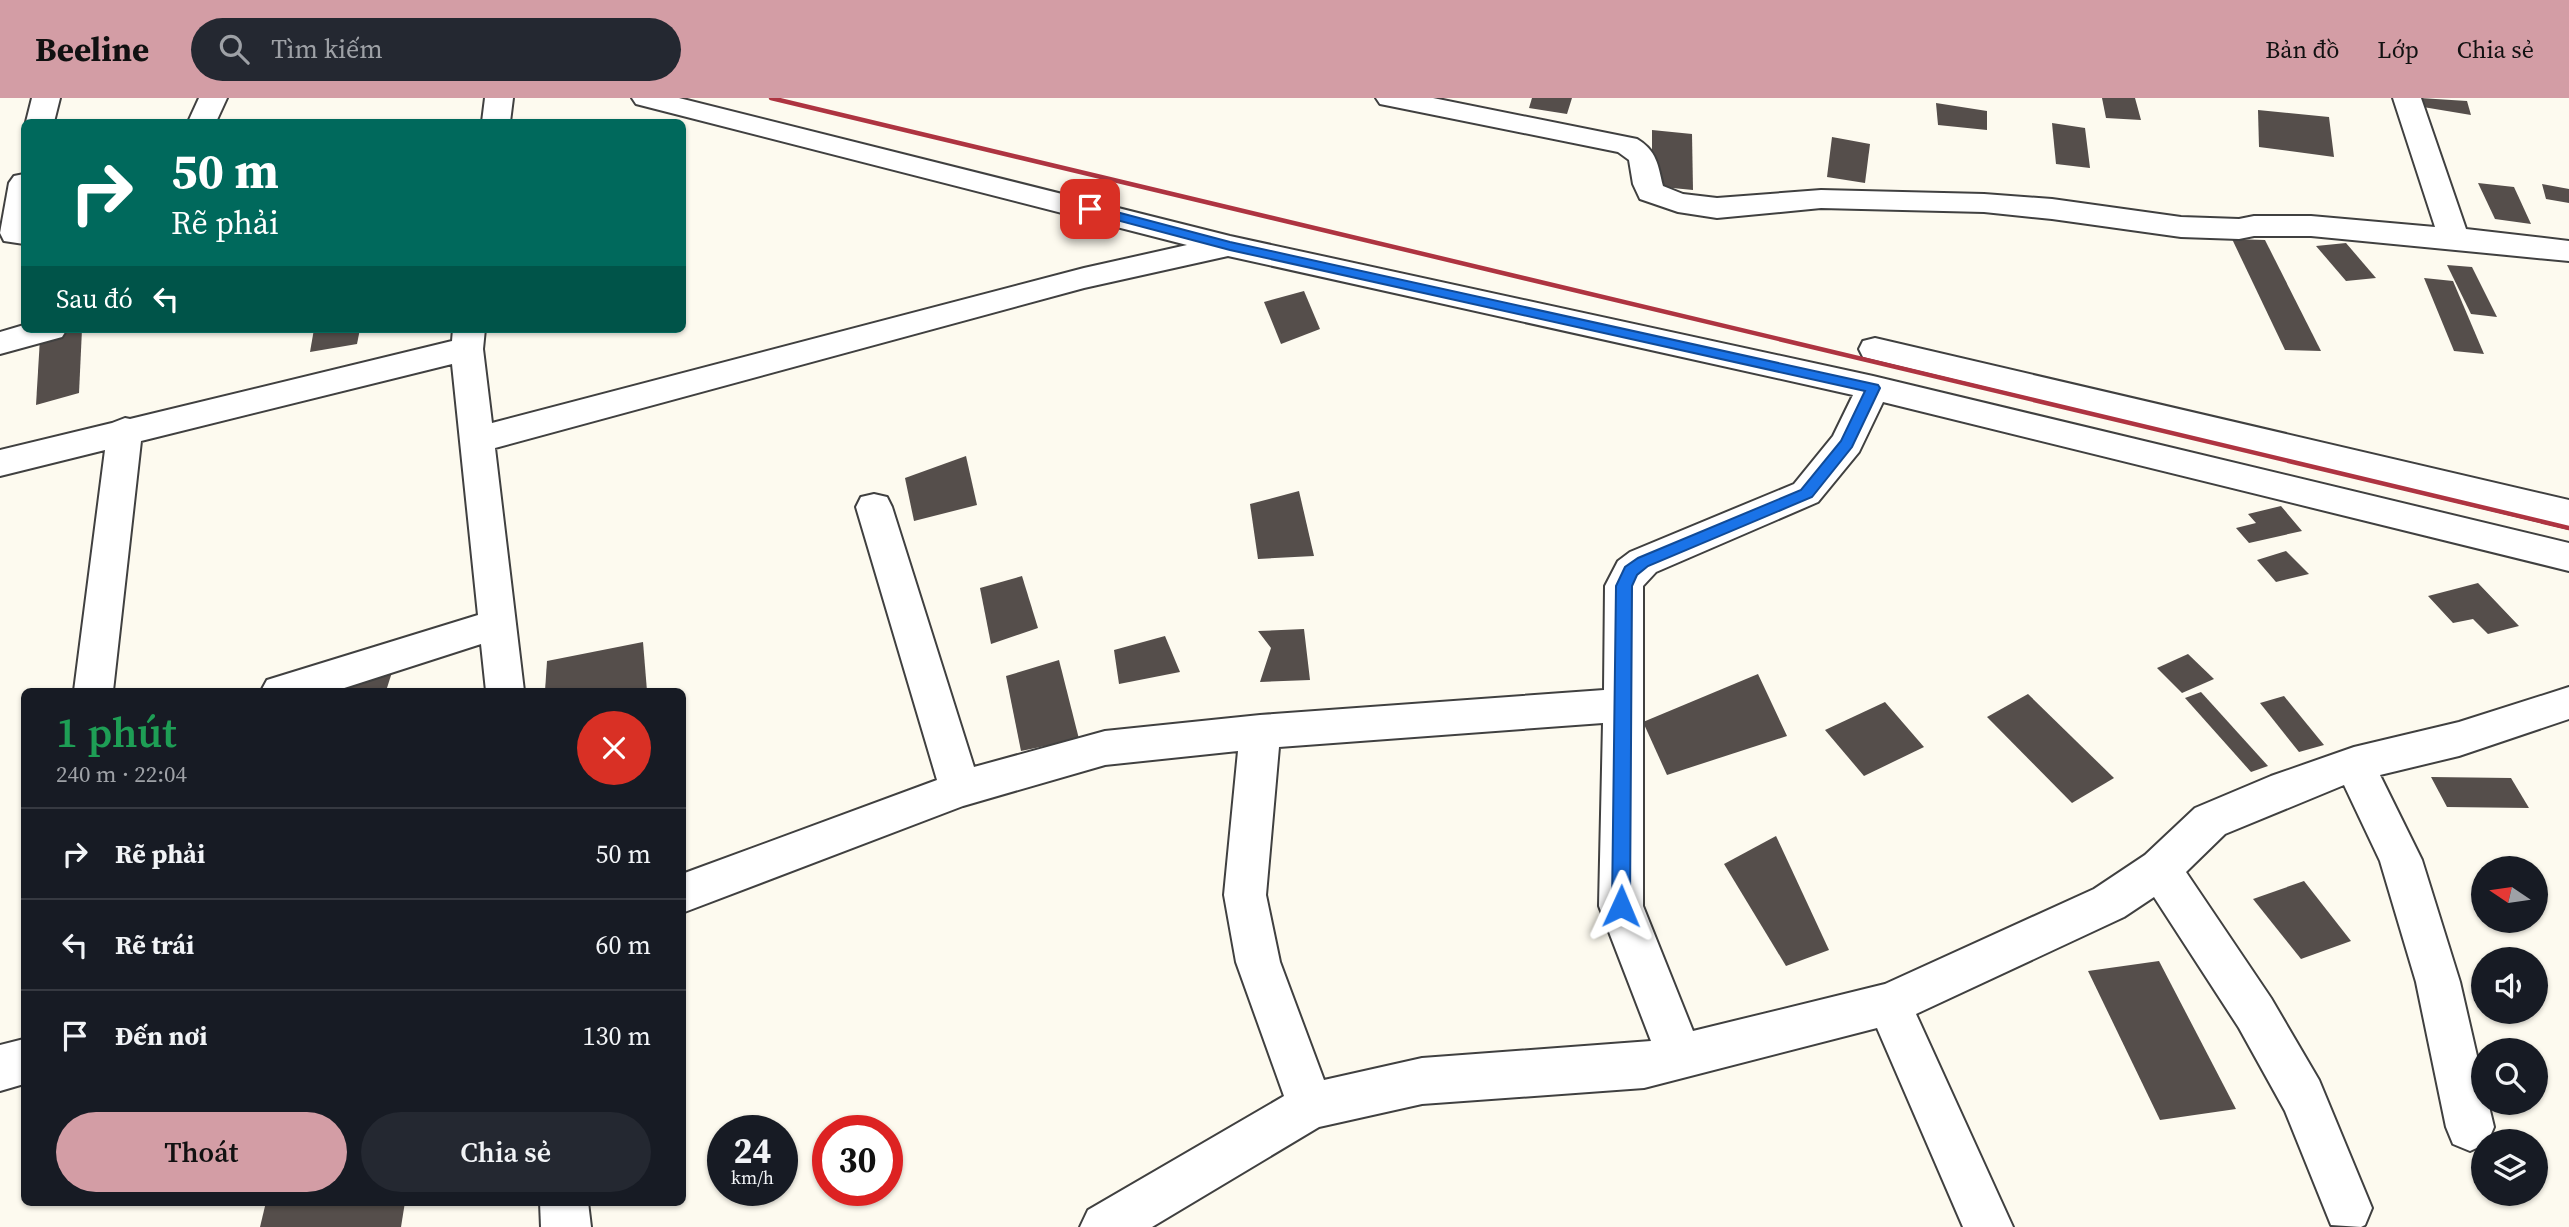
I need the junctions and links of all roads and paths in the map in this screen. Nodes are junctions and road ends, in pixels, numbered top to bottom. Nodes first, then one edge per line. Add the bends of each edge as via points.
1 (46, 98) edge
2 (213, 98) edge
3 (499, 98) edge
4 (646, 98) edge
5 (1390, 98) edge
6 (2407, 98) edge
7 (41, 119) edge
8 (203, 119) edge
9 (496, 119) edge
10 (21, 196) edge
11 (21, 234) edge
12 (2454, 238) junction
13 (1230, 246) junction
14 (2569, 251) edge
15 (37, 333) edge
16 (468, 339) edge
17 (0, 344) edge
18 (1875, 349) dead end
19 (1873, 388) junction
20 (125, 430) junction
21 (477, 440) junction
22 (0, 463) edge
23 (874, 507) dead end
24 (2569, 514) edge
25 (2569, 557) edge
26 (498, 623) junction
27 (93, 688) edge
28 (291, 688) edge
29 (505, 688) edge
30 (2569, 704) edge
31 (1623, 705) junction
32 (1260, 732) junction
33 (2354, 764) junction
34 (960, 789) junction
35 (2160, 869) junction
36 (686, 892) edge
37 (1889, 1004) junction
38 (1680, 1056) junction
39 (21, 1063) edge
40 (0, 1068) edge
41 (1311, 1106) junction
42 (2470, 1127) dead end
43 (564, 1206) edge
44 (2348, 1208) dead end
45 (566, 1227) edge
46 (1106, 1227) edge
47 (1988, 1227) edge

1 - 7 street
2 - 8 street
3 - 9 street
4 - 13 street
5 - 12 street via 1627,145 1645,160 1650,192 1678,203 1717,208 1821,199 1956,202 2209,229 2300,226
6 - 12 street
10 - 11 street via 14,226 15,234
12 - 14 street
13 - 19 street
13 - 21 street via 1084,278
15 - 17 street
16 - 20 street
16 - 21 street
18 - 24 street
19 - 25 street
19 - 31 street via 1847,443 1807,494 1631,571 1624,586
20 - 22 street
20 - 27 street
21 - 26 street
23 - 34 street
26 - 28 street
26 - 29 street
30 - 33 street via 2459,739
31 - 32 street
31 - 38 street via 1621,906
32 - 34 street via 1105,748
32 - 41 street via 1245,895 1258,962
33 - 35 street via 2210,821
33 - 42 street via 2401,860 2438,982
34 - 36 street
35 - 37 street via 2109,903
35 - 44 street via 2255,1013 2302,1096
37 - 38 street
37 - 47 street
38 - 41 street via 1644,1065 1422,1081
39 - 40 street
41 - 46 street
43 - 45 street

